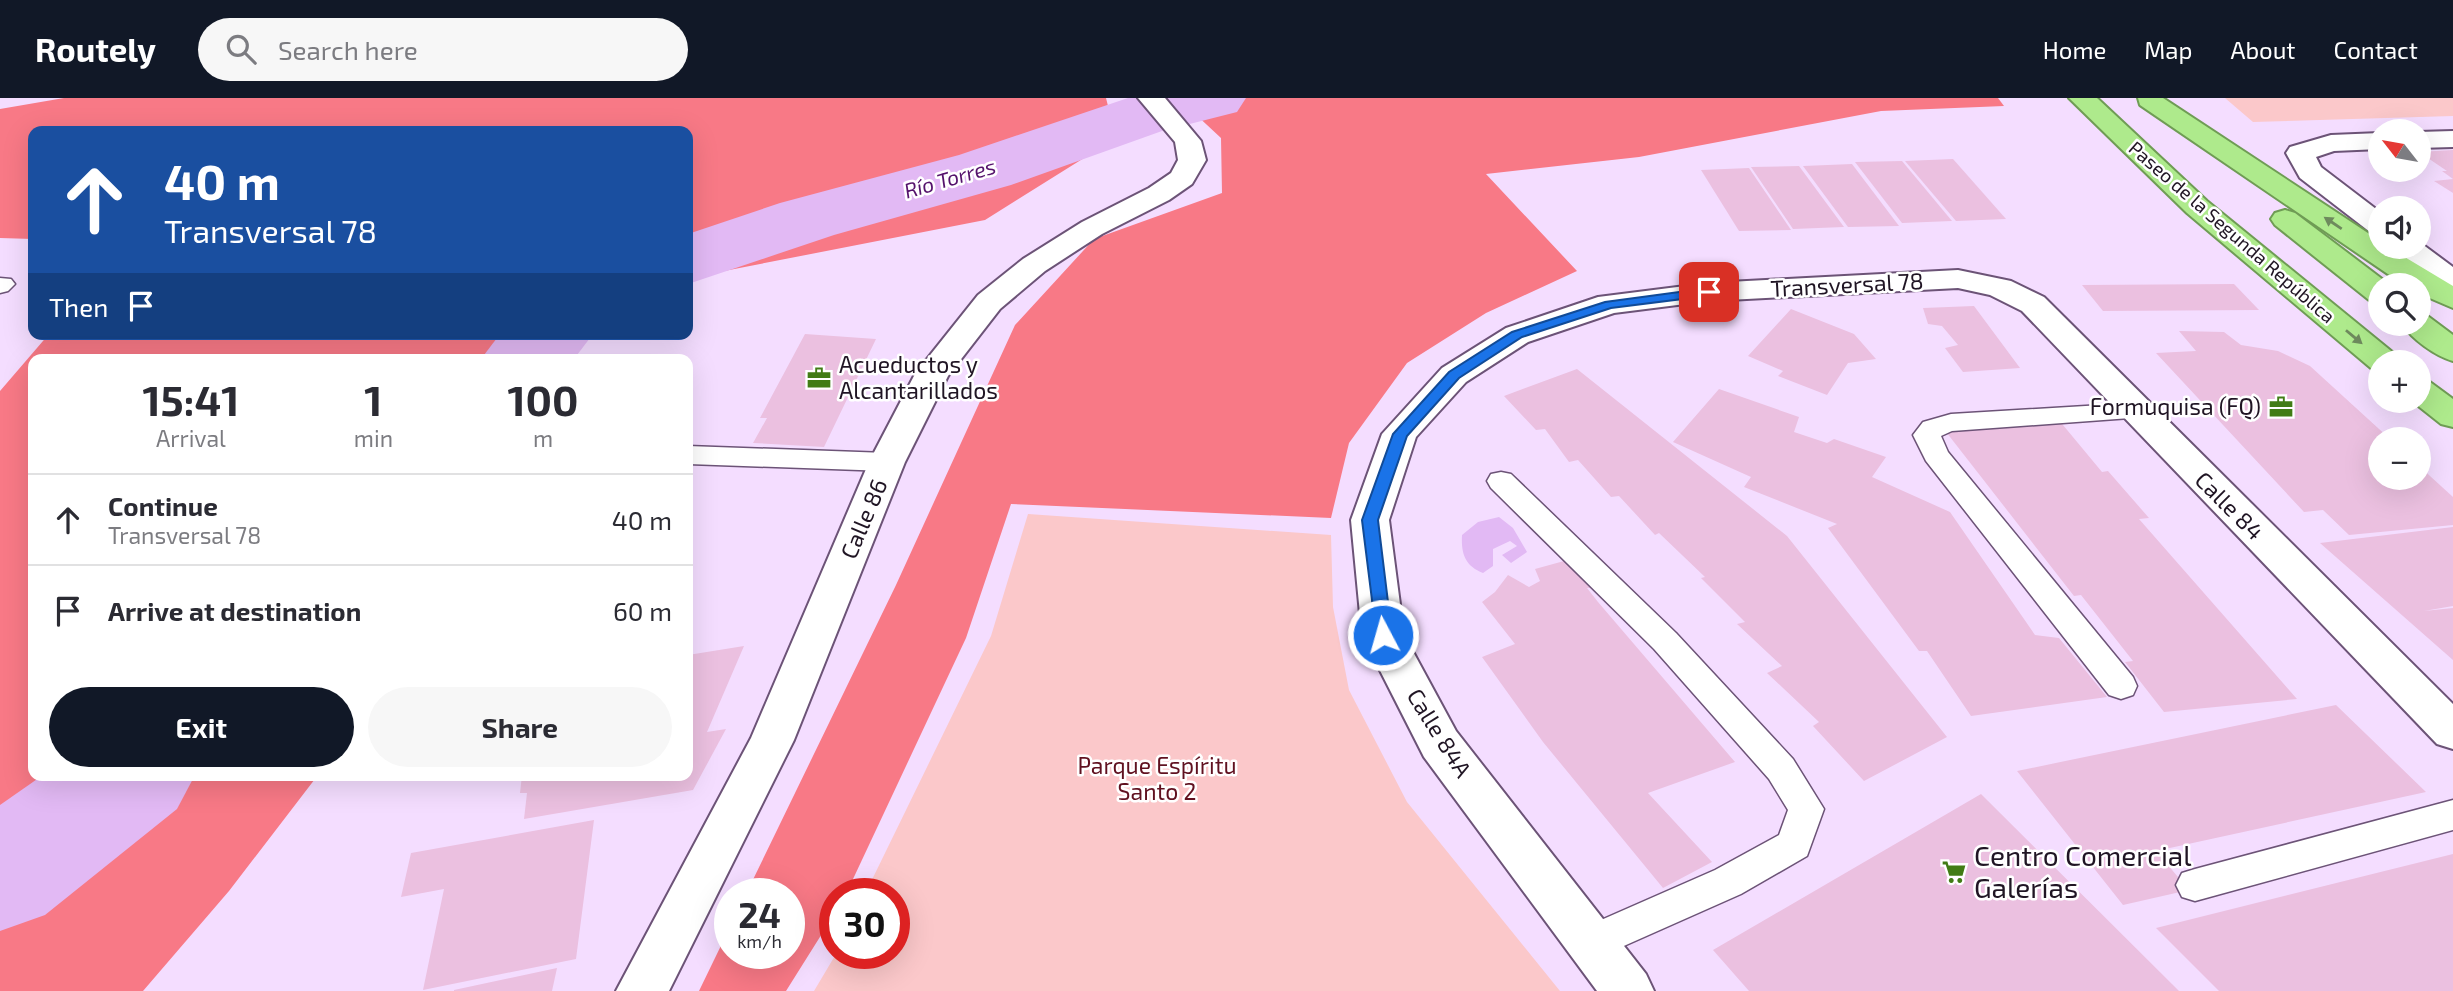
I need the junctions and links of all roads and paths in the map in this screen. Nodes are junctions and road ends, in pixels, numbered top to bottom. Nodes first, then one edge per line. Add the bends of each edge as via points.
1 (1151, 98) edge
2 (2082, 98) edge
3 (2148, 99) edge
4 (2453, 139) edge
5 (2431, 140) edge
6 (2368, 142) edge
7 (2368, 217) edge
8 (2423, 259) edge
9 (2453, 282) edge
10 (2368, 284) edge
11 (2000, 288) joint
12 (2453, 299) edge
13 (2431, 334) edge
14 (2370, 350) edge
15 (2453, 351) edge
16 (2431, 399) edge
17 (2135, 411) junction
18 (2453, 416) edge
19 (1401, 434) joint
20 (693, 455) edge
21 (887, 462) junction
22 (1501, 481) dead end
23 (2121, 686) dead end
24 (2453, 732) edge
25 (2453, 815) edge
26 (2195, 885) dead end
27 (1590, 943) junction
28 (642, 991) edge
29 (1628, 991) edge

1 - 21 street, Calle 86 via 1188,141 1192,160 1182,178 1080,235 989,302 932,374
2 -> 14 highway, Paseo de la Segunda República via 2197,207
3 - 10 highway, Paseo de la Segunda República via 2268,205
12 -> 3 highway
4 - 5 street
6 - 7 street via 2331,143 2301,153 2310,172
8 - 9 street
11 - 17 street, Calle 84 via 2033,304
11 - 19 street, Transversal 78 via 1958,279 1709,292 1609,304 1517,335 1454,375
13 - 15 highway
16 - 18 highway
17 - 23 lane via 1951,423 1933,428 1927,435 1936,455
17 - 24 street, Calle 84
19 - 27 street, Calle 84A via 1370,520 1383,635 1440,744
20 - 21 lane
21 - 28 street, Calle 86 via 772,740
22 - 27 lane via 1664,641 1782,769 1806,809 1794,845 1728,882
25 - 26 lane
27 - 29 street, Calle 84A

